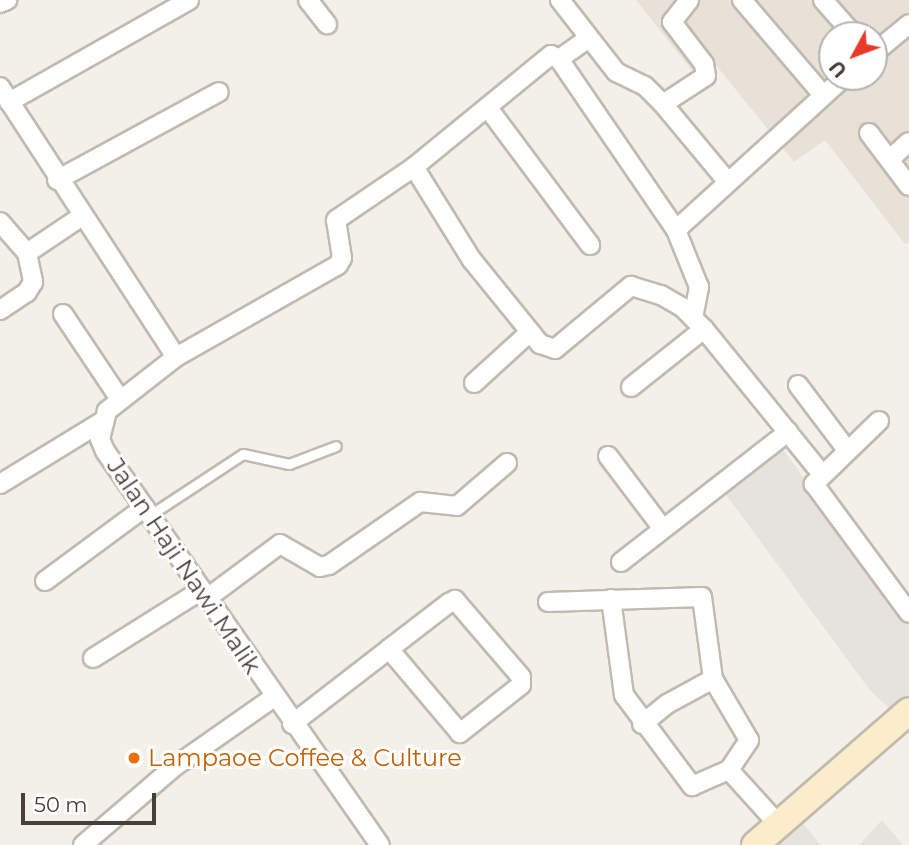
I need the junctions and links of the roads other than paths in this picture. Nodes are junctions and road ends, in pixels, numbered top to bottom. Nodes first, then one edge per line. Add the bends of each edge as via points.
1 (7, 0) edge
2 (189, 0) edge
3 (308, 0) edge
4 (560, 0) edge
5 (689, 0) edge
6 (742, 0) edge
7 (824, 0) edge
8 (0, 4) edge
9 (842, 21) edge
10 (327, 24) dead end
11 (909, 24) edge
12 (587, 39) junction
13 (888, 41) edge
14 (559, 59) junction
15 (828, 91) edge
16 (219, 92) dead end
17 (5, 95) edge
18 (823, 95) junction
19 (663, 104) junction
20 (488, 108) junction
21 (869, 133) dead end
22 (909, 142) edge
23 (890, 159) junction
24 (414, 167) junction
25 (57, 180) junction
26 (727, 181) junction
27 (909, 186) edge
28 (82, 216) junction
29 (0, 222) edge
30 (676, 230) junction
31 (590, 245) dead end
32 (27, 253) junction
33 (0, 310) edge
34 (63, 314) dead end
35 (699, 323) junction
36 (529, 332) junction
37 (176, 357) junction
38 (474, 383) dead end
39 (798, 385) dead end
40 (631, 387) dead end
41 (120, 399) junction
42 (879, 421) dead end
43 (101, 422) junction
44 (788, 432) junction
45 (336, 446) dead end
46 (847, 450) junction
47 (608, 456) dead end
48 (507, 463) dead end
49 (821, 474) junction
50 (0, 484) edge
51 (147, 511) junction
52 (663, 528) junction
53 (621, 562) dead end
54 (45, 581) dead end
55 (203, 595) junction
56 (611, 599) junction
57 (548, 602) dead end
58 (909, 613) edge
59 (389, 649) junction
60 (93, 658) dead end
61 (713, 679) junction
62 (274, 697) junction
63 (909, 711) edge
64 (292, 724) junction
65 (642, 724) junction
66 (729, 770) junction
67 (777, 823) junction
68 (83, 845) edge
69 (380, 845) edge
70 (755, 845) edge

1 - 8 street
2 - 17 street
3 - 10 street
4 - 12 street
5 - 19 street via 672,22 704,64 706,76
6 - 18 street
7 - 9 street
11 - 13 street
12 - 14 street
12 - 19 street via 616,72 645,86
14 - 20 street via 547,57
14 - 30 street
15 - 18 street
16 - 25 street
17 - 25 street
18 - 26 street
19 - 26 street
20 - 24 street
20 - 31 street
21 - 23 street
22 - 23 street
23 - 27 street
24 - 36 street via 472,260
24 - 37 street via 336,220 342,258 338,265
25 - 28 street
26 - 30 street via 715,198
28 - 32 street
28 - 37 street
29 - 32 street
30 - 35 street via 699,288
32 - 33 street via 33,282 27,292
34 - 41 street
35 - 36 street via 672,300 636,285 624,290 555,349 540,344
35 - 40 street
35 - 44 street
36 - 38 street
37 - 41 street
39 - 46 street
41 - 43 street
42 - 46 street
43 - 50 street
43 - 51 street, Jalan Haji Nawi Malik via 105,451
44 - 49 street
44 - 52 street
45 - 51 lane via 289,464 243,454
46 - 49 street
47 - 52 street
48 - 55 street via 457,506 420,502 329,565 320,567 280,544
49 - 58 street via 814,484
51 - 54 street
51 - 55 street, Jalan Haji Nawi Malik
52 - 53 street
55 - 60 street
55 - 62 street, Jalan Haji Nawi Malik
56 - 57 street
56 - 61 street via 702,597
56 - 65 street via 624,695
59 - 59 street via 449,603 459,601 521,677 521,685 460,733
59 - 64 street
61 - 65 street via 667,704
61 - 66 street via 748,734 745,750
62 - 64 street, Jalan Haji Nawi Malik
62 - 68 street via 174,768
63 - 67 main road
64 - 69 street, Jalan Haji Nawi Malik
65 - 66 street via 692,786
66 - 67 street
67 - 70 main road

